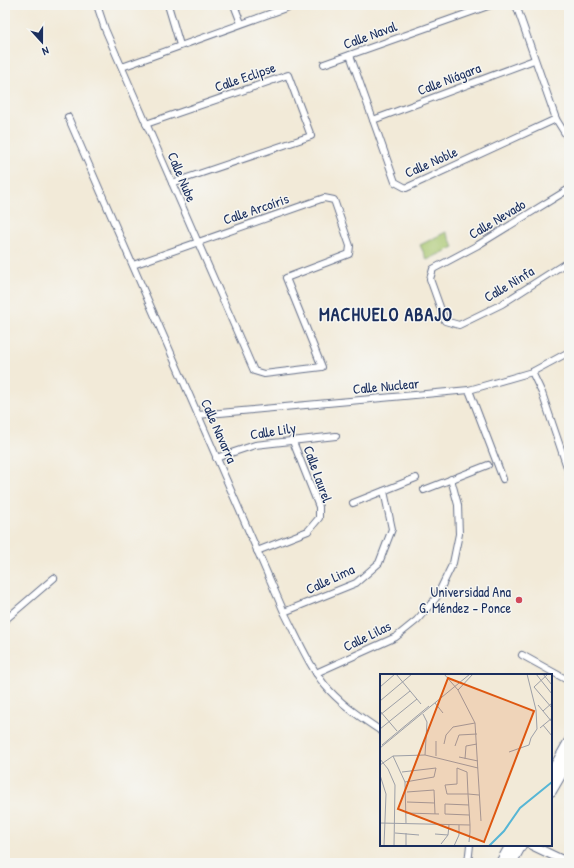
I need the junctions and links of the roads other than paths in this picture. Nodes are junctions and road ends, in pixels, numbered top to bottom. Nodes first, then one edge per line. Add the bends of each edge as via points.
1 (97, 5) edge
2 (168, 5) edge
3 (234, 5) edge
4 (294, 5) edge
5 (491, 5) edge
6 (516, 5) edge
7 (241, 23) junction
8 (180, 45) junction
9 (350, 55) junction
10 (534, 60) junction
11 (324, 64) dead end
12 (122, 67) junction
13 (68, 117) dead end
14 (556, 119) junction
15 (373, 120) junction
16 (146, 124) junction
17 (569, 140) edge
18 (172, 183) junction
19 (569, 189) edge
20 (197, 242) junction
21 (349, 254) joint
22 (569, 261) edge
23 (132, 264) junction
24 (459, 325) joint
25 (569, 352) edge
26 (532, 372) junction
27 (469, 390) junction
28 (198, 415) junction
29 (336, 436) dead end
30 (292, 439) junction
31 (216, 458) junction
32 (488, 464) dead end
33 (569, 473) edge
34 (416, 478) dead end
35 (451, 479) junction
36 (503, 479) dead end
37 (424, 490) dead end
38 (384, 491) junction
39 (354, 503) dead end
40 (257, 551) junction
41 (54, 578) dead end
42 (284, 612) junction
43 (5, 620) edge
44 (522, 656) dead end
45 (316, 673) junction
46 (569, 681) edge
47 (380, 730) edge
48 (569, 742) edge
49 (569, 760) edge
50 (552, 772) edge
51 (552, 789) edge
52 (470, 846) edge
53 (510, 846) edge
54 (520, 846) edge
55 (533, 846) edge
56 (468, 863) edge
57 (501, 863) edge
58 (511, 863) edge
59 (569, 863) edge

1 - 12 street, Calle Nube
2 - 8 street
3 - 7 street
4 - 7 street
5 - 9 street, Calle Naval
6 - 10 street
7 - 8 street
8 - 12 street
9 - 11 street, Calle Naval
9 - 15 street, Calle Noble
10 - 14 street
10 - 15 street, Calle Niágara
12 - 16 street, Calle Nube
13 - 23 street, Calle Navarra
14 - 15 street, Calle Noble via 406,188 395,182
14 - 17 street
16 - 18 street, Calle Nube
16 - 18 street, Calle Eclipse via 288,75 310,136
18 - 20 street, Calle Nube
19 - 24 street, Calle Nevado via 478,245 433,269 430,279 445,321
20 - 21 street, Calle Arcoíris via 324,198 334,200 350,246
20 - 21 street, Calle Nube via 254,371 264,374 322,367 286,278
20 - 23 street, Calle Arcoíris
22 - 24 street, Calle Ninfa via 502,304
23 - 28 street, Calle Navarra
25 - 26 street, Calle Nuclear
26 - 27 street, Calle Nuclear
26 - 33 street via 542,393
27 - 28 street, Calle Nuclear
27 - 36 street
28 - 31 street, Calle Navarra
29 - 30 street, Calle Lily
30 - 31 street, Calle Lily via 255,445
30 - 40 street, Calle Laurel via 319,507 319,518 308,531
31 - 40 street, Calle Navarra
32 - 35 street
34 - 38 street
35 - 37 street
35 - 45 street, Calle Lilas via 458,505 459,534 453,563 436,598 418,620 396,637
38 - 39 street
38 - 42 street, Calle Lima via 392,529 379,563 356,583
40 - 42 street, Calle Navarra
41 - 43 street
42 - 45 street, Calle Navarra
44 - 46 street
45 - 47 street, Calle Navarra via 330,691 360,718
48 - 50 main road
49 - 51 main road
52 - 56 street
53 - 57 main road
54 - 58 main road
55 - 59 street

